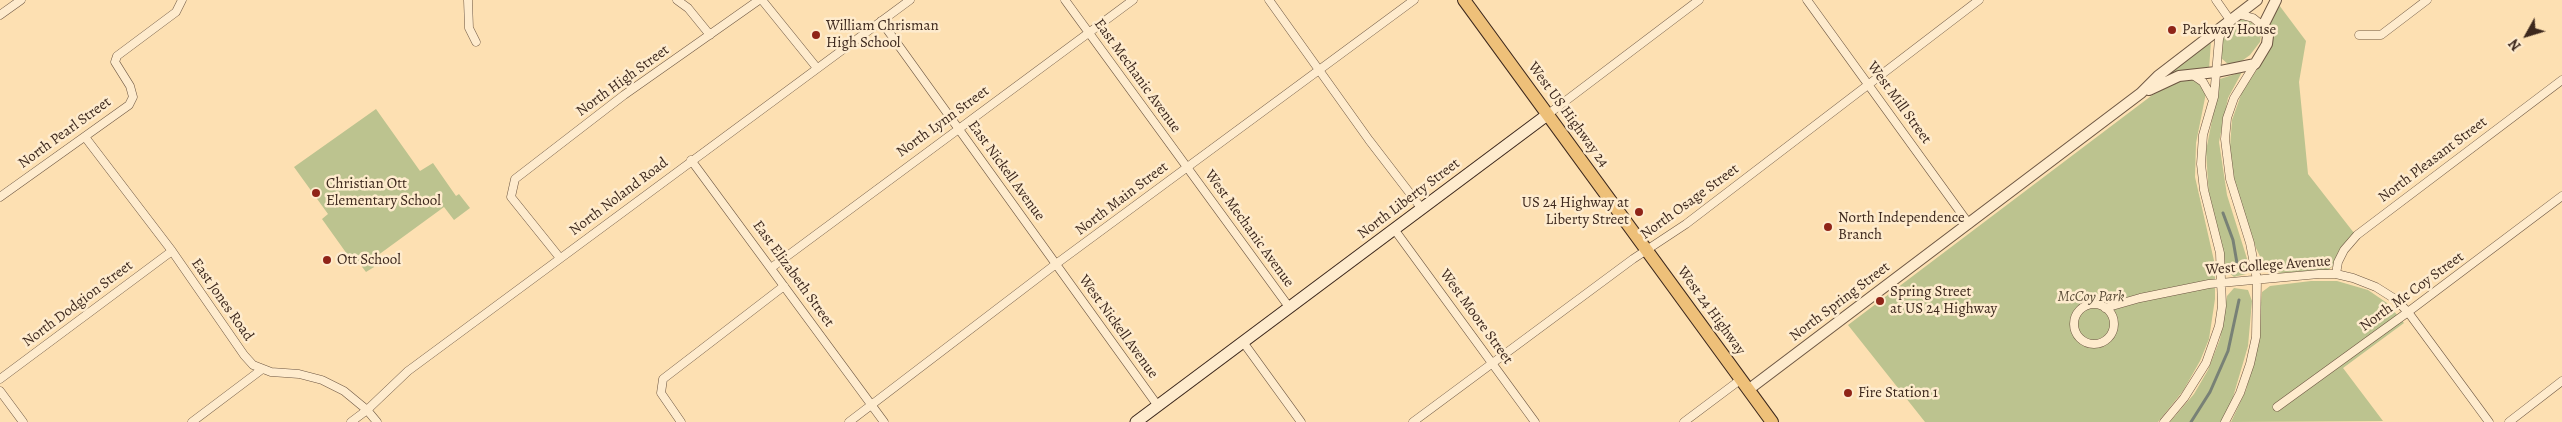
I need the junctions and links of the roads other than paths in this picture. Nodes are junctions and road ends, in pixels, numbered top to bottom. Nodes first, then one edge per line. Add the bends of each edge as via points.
1 (21, 0) edge
2 (182, 0) edge
3 (468, 0) edge
4 (677, 0) edge
5 (760, 0) edge
6 (910, 0) edge
7 (1065, 0) edge
8 (1133, 0) edge
9 (1268, 0) edge
10 (1414, 0) edge
11 (1464, 0) edge
12 (1699, 0) edge
13 (1807, 0) edge
14 (1979, 0) edge
15 (2216, 0) edge
16 (2257, 0) edge
17 (2276, 0) edge
18 (2427, 0) edge
19 (0, 15) edge
20 (2230, 20) junction
21 (881, 21) junction
22 (2263, 26) junction
23 (1089, 32) junction
24 (710, 35) junction
25 (2359, 35) dead end
26 (476, 42) dead end
27 (2255, 64) junction
28 (817, 68) junction
29 (1319, 70) junction
30 (2216, 72) junction
31 (2191, 75) junction
32 (2562, 80) edge
33 (1869, 84) junction
34 (2141, 93) junction
35 (2213, 100) junction
36 (1547, 115) junction
37 (958, 128) junction
38 (85, 137) junction
39 (691, 160) junction
40 (1187, 168) junction
41 (2562, 196) edge
42 (0, 197) edge
43 (1422, 209) junction
44 (1969, 224) junction
45 (1394, 229) junction
46 (1646, 250) junction
47 (172, 251) junction
48 (560, 258) junction
49 (1056, 264) junction
50 (771, 268) junction
51 (2336, 274) junction
52 (2257, 280) junction
53 (2223, 283) junction
54 (784, 286) junction
55 (1289, 308) junction
56 (2105, 308) junction
57 (2408, 312) junction
58 (1243, 342) junction
59 (1493, 364) junction
60 (261, 370) junction
61 (0, 379) edge
62 (1740, 380) junction
63 (2562, 381) edge
64 (1748, 390) junction
65 (0, 391) edge
66 (872, 405) junction
67 (1158, 406) junction
68 (2277, 407) dead end
69 (367, 410) junction
70 (23, 422) edge
71 (192, 422) edge
72 (351, 422) edge
73 (377, 422) edge
74 (682, 422) edge
75 (849, 422) edge
76 (884, 422) edge
77 (1136, 422) edge
78 (1301, 422) edge
79 (1413, 422) edge
80 (1535, 422) edge
81 (1684, 422) edge
82 (1772, 422) edge
83 (2164, 422) edge
84 (2225, 422) edge
85 (2489, 422) edge
86 (2509, 422) edge

1 - 19 street
2 - 38 street, North Pearl Street via 176,12 117,56 115,62 133,97 129,105
3 - 26 street via 469,28
4 - 24 street via 688,8
5 - 24 street, North High Street
5 - 28 street
6 - 21 street, North Noland Road
7 - 23 street, East Mechanic Avenue
8 - 23 street, North Lynn Street
9 - 29 street
10 - 29 street, North Main Street
11 - 36 main road, West US Highway 24
12 - 36 street, North Liberty Street
13 - 33 street, West Mill Street
14 - 33 street, North Osage Street
15 - 20 street
16 - 20 street, North Spring Street
17 - 22 street
18 - 25 street via 2381,35
20 - 22 street via 2254,18
20 - 30 street via 2219,38
20 - 34 street, North Spring Street
21 - 28 street, North Noland Road
21 - 37 street, East Nickell Avenue
22 - 27 street via 2268,36 2267,44
23 - 37 street, North Lynn Street
23 - 40 street, East Mechanic Avenue
24 - 48 street, North High Street via 515,178 511,196
27 - 30 street, North Spring Street
27 - 52 street via 2234,98 2227,118 2225,139 2230,179 2250,242
28 - 39 street, North Noland Road
29 - 40 street, North Main Street
29 - 43 street
30 - 31 street, North Spring Street
30 - 35 street
31 - 34 street, North Spring Street via 2179,76
31 - 35 street via 2203,82
32 - 51 street, North Pleasant Street via 2356,235 2344,250
33 - 44 street, West Mill Street
33 - 46 street, North Osage Street via 1686,224
34 - 44 street, North Spring Street
35 - 53 street via 2203,135 2201,164 2220,253
36 - 43 main road, North Liberty Street
36 - 46 main road, West US Highway 24
37 - 49 street, East Nickell Avenue
37 - 50 street, North Lynn Street
38 - 42 street, North Pearl Street
38 - 47 street, East Jones Road
39 - 48 street, North Noland Road
39 - 50 street, East Elizabeth Street
40 - 49 street, North Main Street
40 - 55 street, West Mechanic Avenue
41 - 57 street, North Mc Coy Street
43 - 45 main road, North Liberty Street
44 - 64 street, North Spring Street
45 - 55 main road, North Liberty Street
45 - 59 street, West Moore Street
46 - 59 street, North Osage Street
46 - 62 main road, West 24 Highway
47 - 60 street, East Jones Road via 244,355
47 - 61 street, North Dodgion Street
48 - 69 street, North Noland Road via 408,371
49 - 66 street, North Main Street
49 - 67 street, West Nickell Avenue
50 - 54 street, East Elizabeth Street
51 - 52 street, West College Avenue
51 - 57 street, West College Avenue via 2376,287
52 - 53 street, West College Avenue
52 - 84 street via 2258,310 2250,364 2240,394
53 - 56 street, West College Avenue via 2140,298
53 - 83 street via 2218,326 2206,363
54 - 66 street, East Elizabeth Street
54 - 74 street via 663,380 660,393
55 - 58 main road, North Liberty Street
56 - 56 street via 2086,306 2076,315 2074,328 2080,339 2098,344 2109,337 2114,325
57 - 68 street, North Mc Coy Street
57 - 85 street, West College Avenue
58 - 67 main road, North Liberty Street
58 - 78 street
59 - 79 street, North Osage Street
59 - 80 street, West Moore Street
60 - 69 street via 322,380
60 - 71 street
62 - 64 main road, West 24 Highway
62 - 81 street
63 - 86 street
64 - 82 main road, West 24 Highway
65 - 70 street
66 - 75 street, North Main Street
66 - 76 street, East Elizabeth Street
67 - 77 main road, North Liberty Street
69 - 72 street, North Noland Road
69 - 73 street

